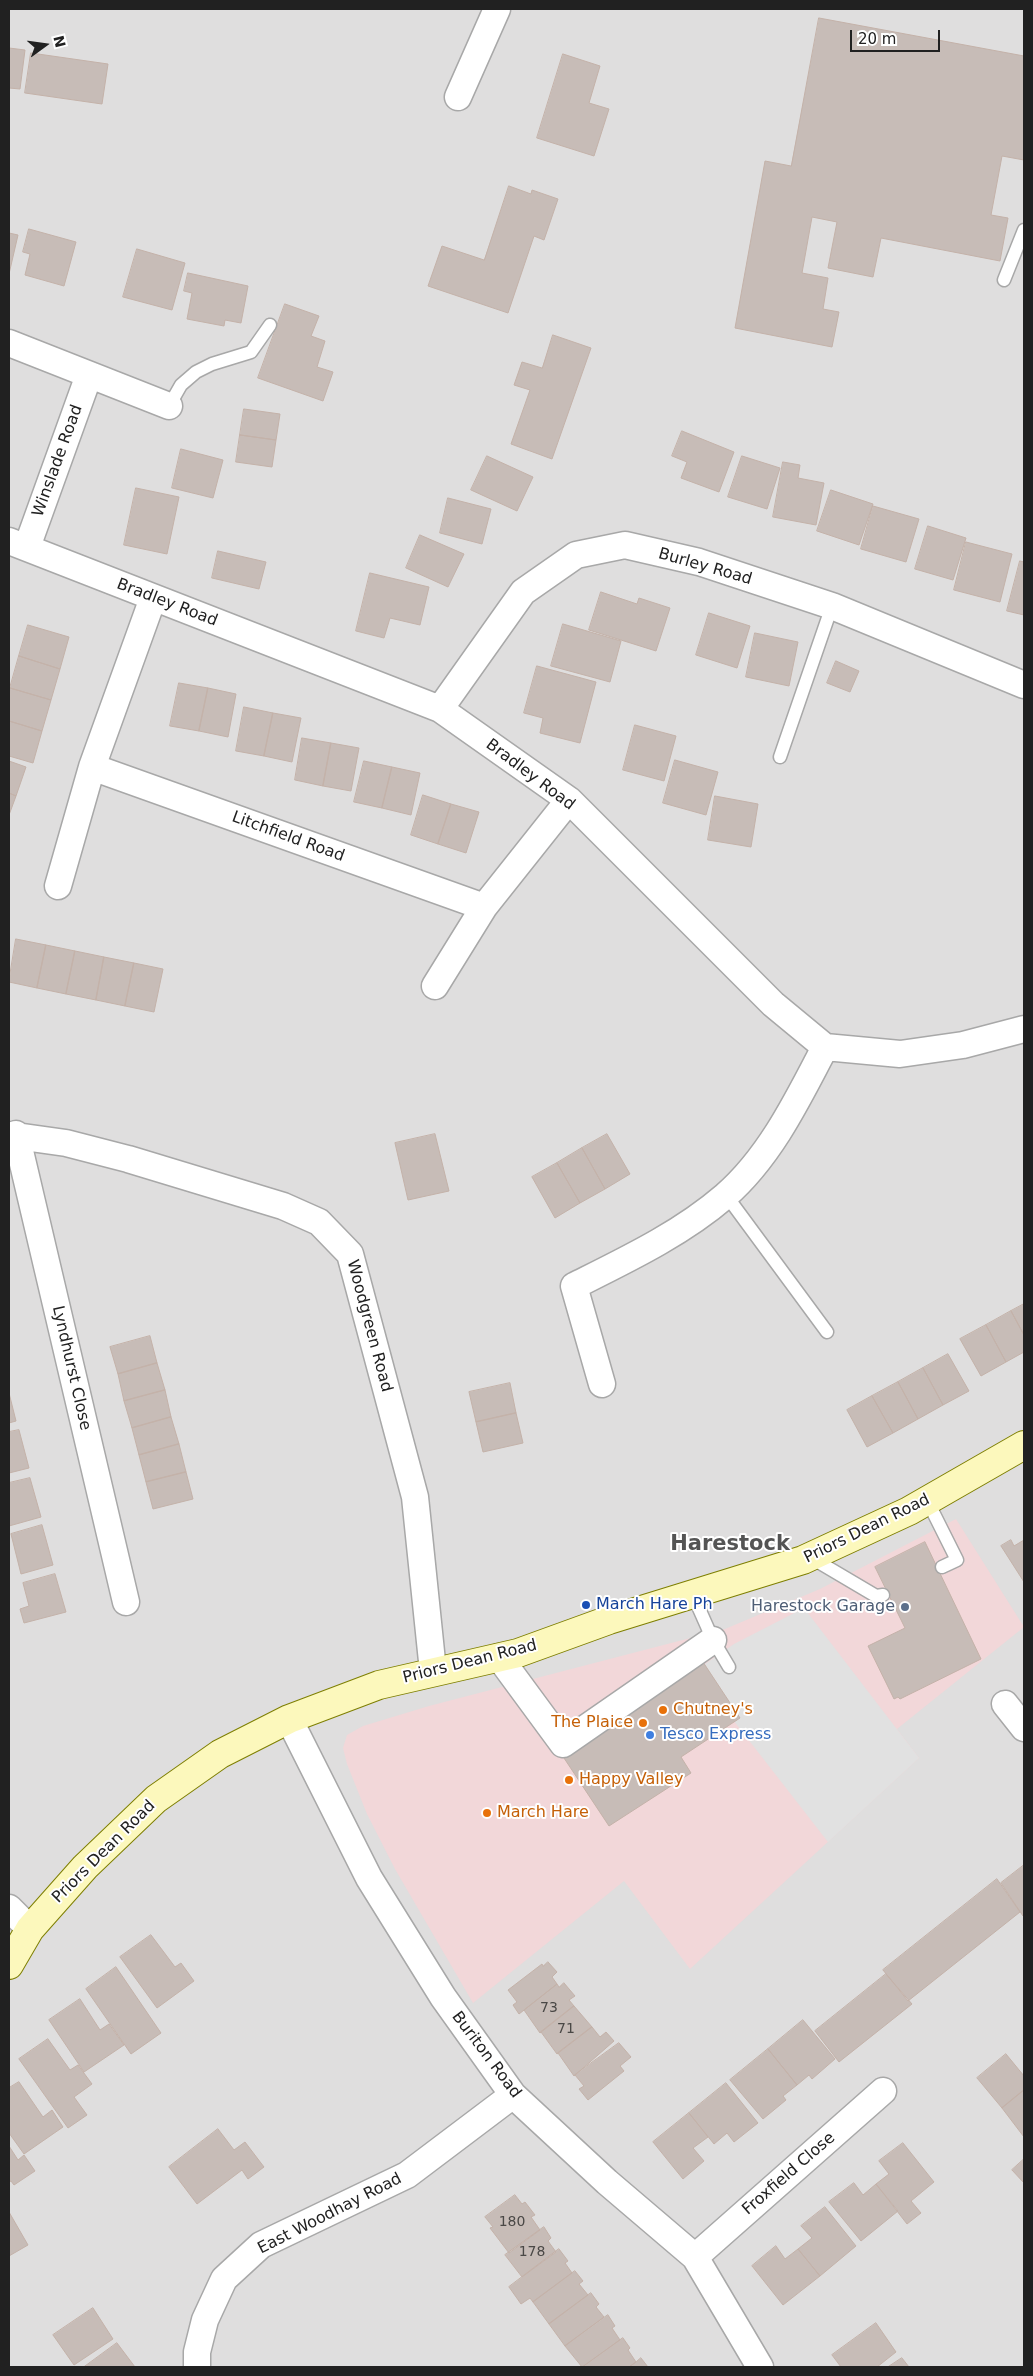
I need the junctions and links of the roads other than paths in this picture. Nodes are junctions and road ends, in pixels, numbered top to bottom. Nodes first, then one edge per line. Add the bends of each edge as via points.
1 (497, 9) edge
2 (458, 97) dead end
3 (1024, 230) edge
4 (1004, 280) dead end
5 (270, 325) dead end
6 (9, 343) edge
7 (89, 375) junction
8 (169, 406) joint
9 (18, 544) edge
10 (153, 598) junction
11 (832, 606) junction
12 (1024, 685) edge
13 (440, 709) junction
14 (780, 757) dead end
15 (92, 767) junction
16 (569, 800) junction
17 (58, 886) dead end
18 (484, 907) junction
19 (435, 986) dead end
20 (1024, 1029) edge
21 (825, 1047) junction
22 (12, 1135) edge
23 (726, 1195) junction
24 (827, 1332) dead end
25 (602, 1384) dead end
26 (1024, 1445) edge
27 (927, 1500) junction
28 (810, 1557) junction
29 (942, 1567) dead end
30 (694, 1595) junction
31 (883, 1595) dead end
32 (126, 1602) dead end
33 (713, 1640) junction
34 (499, 1657) junction
35 (729, 1668) dead end
36 (433, 1671) junction
37 (1005, 1704) dead end
38 (289, 1719) junction
39 (1024, 1728) edge
40 (9, 1908) edge
41 (30, 1929) junction
42 (9, 1964) edge
43 (883, 2091) dead end
44 (513, 2095) junction
45 (695, 2257) junction
46 (197, 2367) edge
47 (760, 2367) edge

1 - 2 street
3 - 4 lane
5 - 8 lane via 251,352 196,372 181,385
6 - 7 street
7 - 8 street
7 - 9 street, Winslade Road
9 - 10 street, Bradley Road
10 - 13 street, Bradley Road
10 - 15 street
11 - 12 street, Burley Road
11 - 13 street, Burley Road via 699,562 625,545 576,555 523,592
11 - 14 lane
13 - 16 street, Bradley Road
15 - 17 street
15 - 18 street, Litchfield Road
16 - 18 street
16 - 21 street, Bradley Road via 773,1004
18 - 19 street
20 - 21 street via 963,1045 900,1054
21 - 23 street via 793,1108 762,1155
22 - 32 street, Lyndhurst Close
22 - 36 street, Woodgreen Road via 66,1143 128,1159 283,1206 319,1222 350,1254 415,1498
23 - 24 lane
23 - 25 street via 640,1253 574,1286
26 - 27 street, Priors Dean Road
27 - 28 street, Priors Dean Road
27 - 29 lane via 957,1560
28 - 30 street, Priors Dean Road
28 - 31 lane via 876,1596
30 - 33 lane
30 - 34 street, Priors Dean Road
33 - 34 street via 563,1744
33 - 35 lane
34 - 36 street, Priors Dean Road
36 - 38 street, Priors Dean Road via 379,1685
37 - 39 street
38 - 41 street, Priors Dean Road via 220,1754 156,1799 85,1867
38 - 44 street, Buriton Road via 369,1878 443,1997
40 - 41 street
41 - 42 street, Priors Dean Road
43 - 45 street, Froxfield Close
44 - 45 street, Buriton Road
44 - 46 street, East Woodhay Road via 407,2175 261,2245 224,2280 205,2320 196,2352
45 - 47 street, Buriton Road

